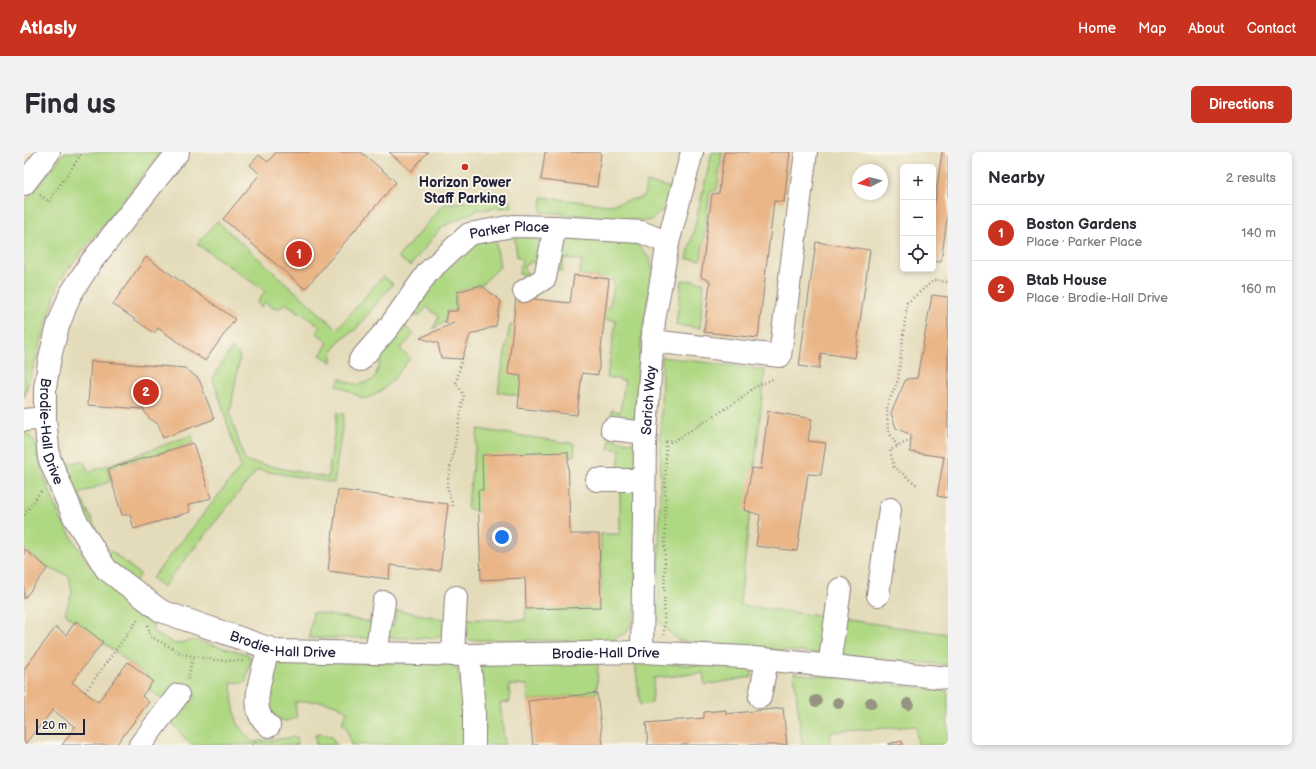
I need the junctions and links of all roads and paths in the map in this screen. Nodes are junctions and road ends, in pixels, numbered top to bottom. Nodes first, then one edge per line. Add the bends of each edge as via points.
1 (49, 152) edge
2 (82, 152) edge
3 (178, 152) edge
4 (692, 152) edge
5 (806, 152) edge
6 (24, 183) edge
7 (555, 227) junction
8 (668, 243) junction
9 (948, 282) edge
10 (524, 291) dead end
11 (652, 341) junction
12 (462, 359) dead end
13 (360, 360) dead end
14 (773, 379) dead end
15 (45, 418) junction
16 (24, 420) edge
17 (612, 429) dead end
18 (646, 432) junction
19 (911, 440) dead end
20 (666, 442) junction
21 (897, 446) junction
22 (597, 480) dead end
23 (644, 480) junction
24 (917, 485) dead end
25 (44, 487) dead end
26 (453, 506) dead end
27 (890, 509) dead end
28 (24, 515) edge
29 (840, 589) dead end
30 (878, 595) dead end
31 (456, 597) dead end
32 (384, 602) dead end
33 (140, 616) dead end
34 (664, 637) dead end
35 (269, 648) junction
36 (642, 652) junction
37 (376, 653) junction
38 (461, 655) junction
39 (193, 656) dead end
40 (767, 660) junction
41 (829, 666) junction
42 (948, 678) edge
43 (85, 692) dead end
44 (178, 695) joint
45 (760, 697) dead end
46 (269, 726) dead end
47 (140, 745) edge
48 (474, 745) edge

1 - 6 street
2 - 6 path via 72,170 57,187 50,202
3 - 15 street, Brodie-Hall Drive via 91,262 70,296 58,326 50,357 45,388
4 - 8 street, Sarich Way
5 - 11 street via 780,356
7 - 8 street, Parker Place via 640,232
7 - 10 street via 545,278
7 - 13 street, Parker Place via 513,226 469,234 428,272 389,327
8 - 11 street, Sarich Way
9 - 21 path via 934,280 907,303 898,380 887,406 888,430
11 - 18 street, Sarich Way
12 - 26 path via 456,383 464,395 448,486
14 - 20 path via 753,388 741,399 672,442
15 - 16 street
15 - 35 street, Brodie-Hall Drive via 49,458 74,517 106,569 161,611
17 - 18 street
18 - 20 path
18 - 23 street, Sarich Way
19 - 21 path
20 - 34 path
21 - 24 path via 890,450 894,467
22 - 23 street
23 - 36 street, Sarich Way
25 - 28 path
27 - 30 street
29 - 41 street
31 - 38 street
32 - 37 street
33 - 43 path
35 - 37 street, Brodie-Hall Drive via 276,651
35 - 46 street via 257,701 260,716
36 - 38 street, Brodie-Hall Drive
36 - 40 street, Brodie-Hall Drive
37 - 38 street, Brodie-Hall Drive
38 - 48 street via 474,710
39 - 44 path via 188,680
40 - 41 street, Brodie-Hall Drive
40 - 45 street
41 - 42 street, Brodie-Hall Drive
44 - 47 street

